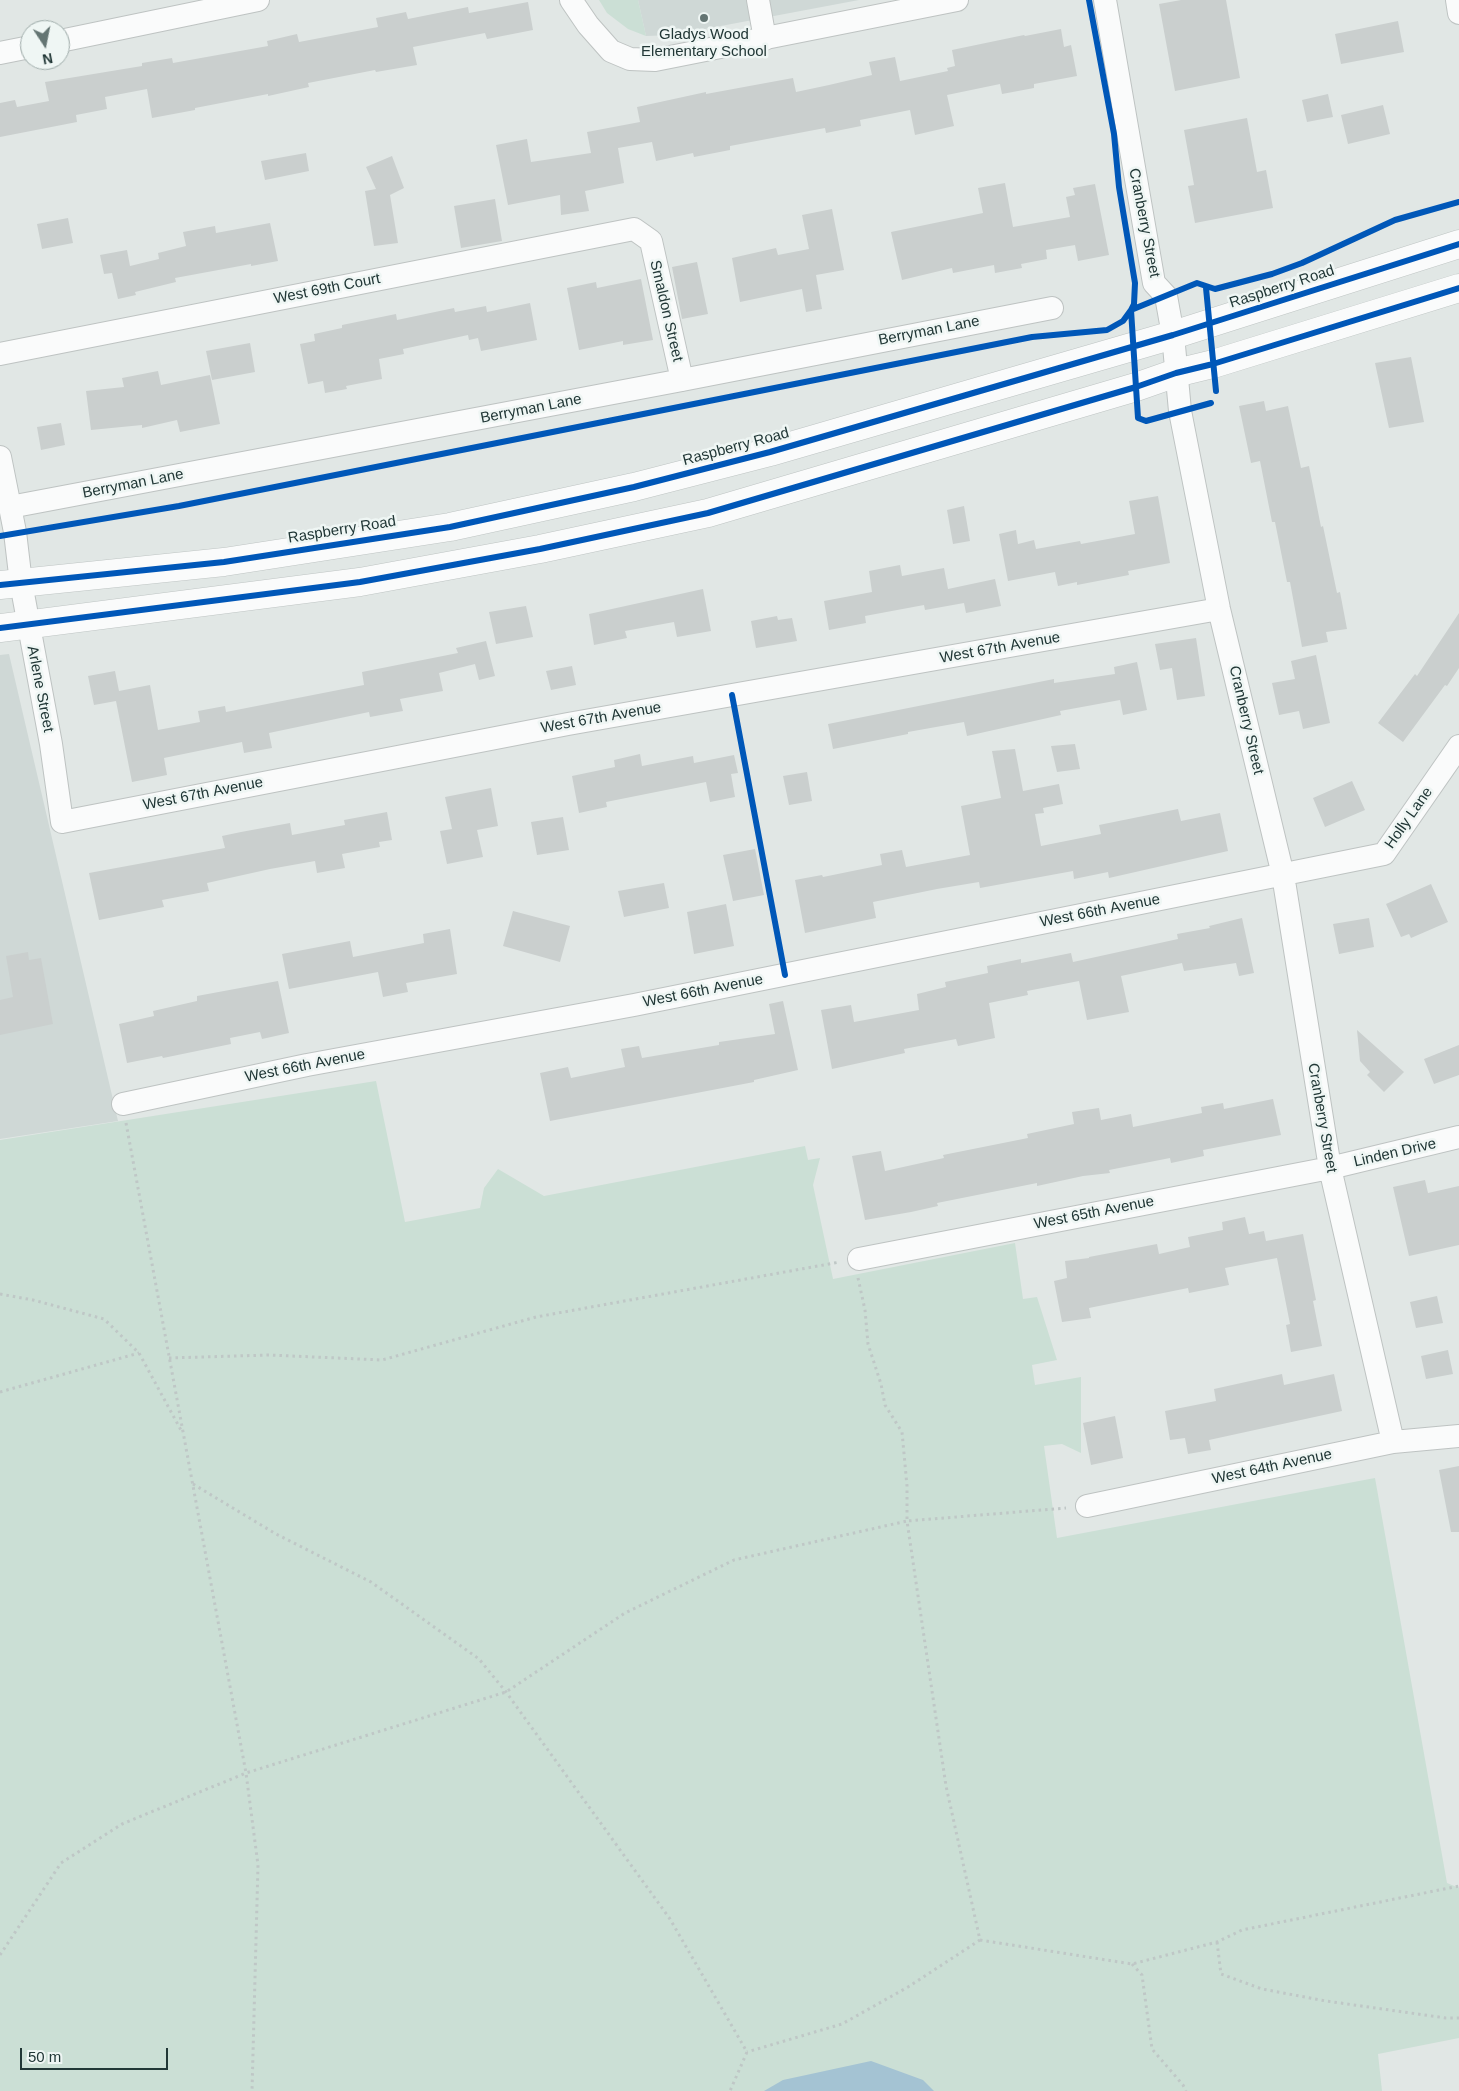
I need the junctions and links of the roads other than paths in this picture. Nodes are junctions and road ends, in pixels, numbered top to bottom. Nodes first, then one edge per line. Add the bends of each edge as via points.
1 (258, 0) edge
2 (571, 0) edge
3 (758, 0) edge
4 (957, 0) edge
5 (1105, 0) edge
6 (1456, 0) edge
7 (1459, 13) edge
8 (70, 39) edge
9 (765, 39) junction
10 (20, 49) edge
11 (0, 53) edge
12 (650, 241) joint
13 (1459, 244) edge
14 (1459, 288) edge
15 (1052, 308) dead end
16 (1173, 335) junction
17 (0, 354) edge
18 (1176, 373) junction
19 (682, 380) junction
20 (0, 457) edge
21 (10, 508) junction
22 (10, 584) edge
23 (1219, 609) junction
24 (28, 625) junction
25 (0, 628) edge
26 (50, 744) joint
27 (1459, 746) edge
28 (1282, 874) junction
29 (123, 1104) road end
30 (1459, 1137) edge
31 (1330, 1168) junction
32 (859, 1259) road end
33 (1459, 1436) edge
34 (1393, 1442) junction
35 (1087, 1506) road end

1 - 8 street
2 - 9 street via 610,51 630,59 655,60
3 - 9 street
4 - 9 street
5 - 16 street, Cranberry Street via 1154,283 1166,296
6 - 7 street
10 - 11 street
12 - 17 street, West 69th Court via 634,229
12 - 19 street, Smaldon Street
13 - 16 main road, Raspberry Road
14 - 18 main road
15 - 19 street, Berryman Lane
16 - 18 street, Cranberry Street
16 - 22 main road, Raspberry Road via 770,452 634,488 450,526 234,560
18 - 23 street, Cranberry Street via 1180,411
18 - 24 main road via 689,517 540,550 360,582
19 - 21 street, Berryman Lane
20 - 21 street, Arlene Street
21 - 22 street, Arlene Street via 15,532
22 - 24 street, Arlene Street
23 - 26 street, West 67th Avenue via 568,724 62,822
23 - 28 street, Cranberry Street
24 - 25 main road
24 - 26 street, Arlene Street
27 - 28 street, Holly Lane via 1384,854
28 - 29 street, West 66th Avenue via 634,1005 307,1064
28 - 31 street, Cranberry Street
30 - 31 street, Linden Drive
31 - 32 street, West 65th Avenue
31 - 34 street, Cranberry Street
33 - 34 street, West 64th Avenue
34 - 35 street, West 64th Avenue

